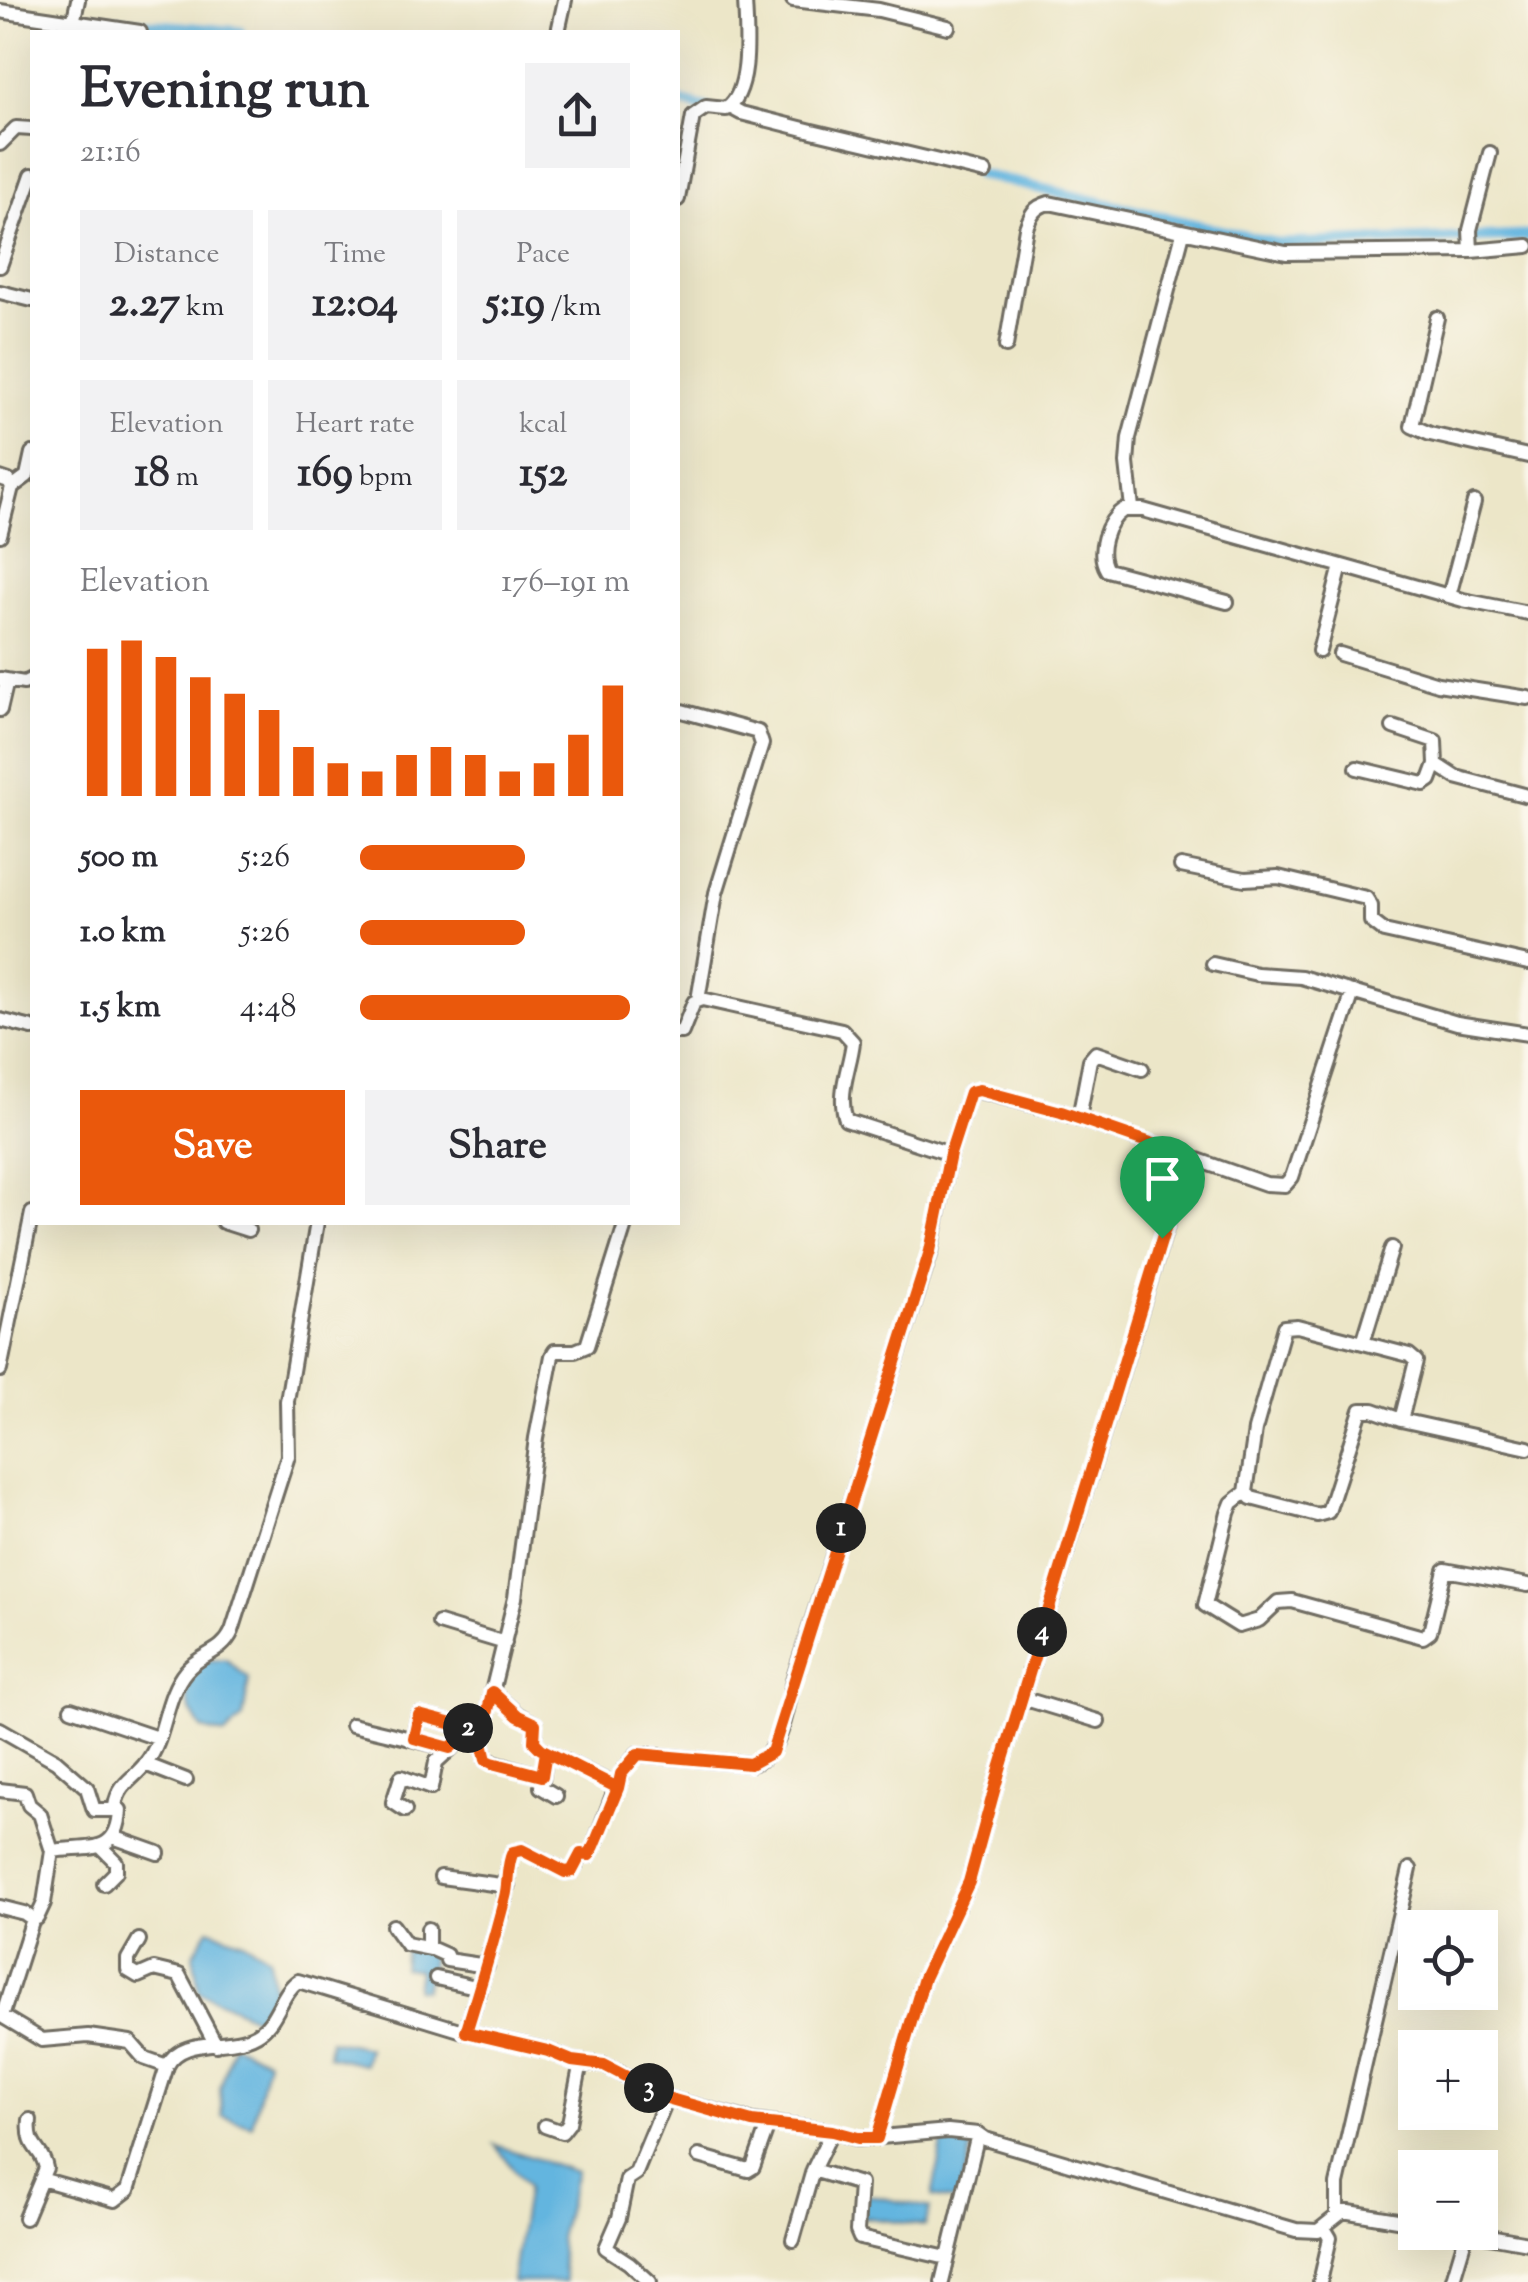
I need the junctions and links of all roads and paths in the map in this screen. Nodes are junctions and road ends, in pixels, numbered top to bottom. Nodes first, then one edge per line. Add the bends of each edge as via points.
1 (78, 0) edge
2 (565, 0) edge
3 (745, 0) edge
4 (793, 0) edge
5 (0, 11) edge
6 (73, 23) edge
7 (948, 27) dead end
8 (125, 30) edge
9 (558, 30) edge
10 (730, 107) junction
11 (30, 129) edge
12 (0, 144) edge
13 (1490, 153) dead end
14 (985, 172) dead end
15 (30, 181) edge
16 (680, 187) edge
17 (1183, 233) junction
18 (1471, 245) junction
19 (1528, 246) edge
20 (0, 266) edge
21 (0, 292) edge
22 (30, 300) edge
23 (1437, 318) dead end
24 (1006, 346) dead end
25 (1528, 456) edge
26 (30, 464) edge
27 (0, 478) edge
28 (12, 487) junction
29 (1474, 502) dead end
30 (1132, 508) junction
31 (0, 535) edge
32 (1340, 566) junction
33 (1449, 596) junction
34 (1227, 602) dead end
35 (1528, 613) edge
36 (1318, 651) dead end
37 (1340, 654) dead end
38 (3, 679) edge
39 (30, 680) edge
40 (1528, 698) edge
41 (0, 710) edge
42 (680, 711) edge
43 (1393, 727) dead end
44 (1436, 764) junction
45 (1357, 768) dead end
46 (1528, 796) edge
47 (1181, 866) dead end
48 (1214, 964) dead end
49 (1528, 964) edge
50 (1353, 992) junction
51 (698, 1000) junction
52 (0, 1020) edge
53 (30, 1028) edge
54 (680, 1032) edge
55 (1528, 1034) edge
56 (1142, 1069) dead end
57 (1079, 1118) junction
58 (950, 1154) junction
59 (1188, 1156) junction
60 (30, 1223) edge
61 (232, 1225) edge
62 (316, 1225) edge
63 (625, 1225) edge
64 (248, 1230) dead end
65 (1392, 1248) dead end
66 (1363, 1343) junction
67 (0, 1370) edge
68 (1402, 1420) junction
69 (1528, 1448) edge
70 (1246, 1492) junction
71 (1528, 1585) edge
72 (439, 1623) dead end
73 (505, 1643) junction
74 (492, 1692) junction
75 (1022, 1698) junction
76 (71, 1709) dead end
77 (1098, 1721) dead end
78 (352, 1724) dead end
79 (478, 1726) junction
80 (0, 1728) edge
81 (156, 1738) junction
82 (414, 1738) junction
83 (450, 1748) junction
84 (546, 1752) junction
85 (145, 1764) junction
86 (542, 1776) junction
87 (186, 1780) dead end
88 (618, 1788) junction
89 (0, 1790) edge
90 (556, 1796) dead end
91 (120, 1810) junction
92 (405, 1810) dead end
93 (112, 1837) junction
94 (102, 1848) junction
95 (52, 1852) junction
96 (158, 1853) dead end
97 (1410, 1869) dead end
98 (441, 1877) dead end
99 (104, 1884) dead end
100 (508, 1886) junction
101 (0, 1906) edge
102 (32, 1919) junction
103 (393, 1926) dead end
104 (428, 1929) dead end
105 (138, 1940) dead end
106 (432, 1949) junction
107 (487, 1966) junction
108 (436, 1978) dead end
109 (480, 1988) junction
110 (466, 2032) junction
111 (216, 2045) junction
112 (581, 2062) junction
113 (167, 2066) junction
114 (667, 2098) junction
115 (30, 2120) dead end
116 (768, 2125) junction
117 (544, 2126) dead end
118 (832, 2131) junction
119 (978, 2134) junction
120 (877, 2138) junction
121 (698, 2156) dead end
122 (813, 2170) junction
123 (41, 2179) junction
124 (1338, 2216) junction
125 (25, 2218) dead end
126 (1398, 2220) edge
127 (1324, 2228) junction
128 (1498, 2238) edge
129 (793, 2240) dead end
130 (1528, 2243) edge
131 (1462, 2250) edge
132 (948, 2258) junction
133 (650, 2282) edge
134 (942, 2282) edge
135 (1320, 2282) edge
136 (1452, 2282) edge

1 - 6 street
2 - 9 street
3 - 10 street via 745,68
4 - 7 street
5 - 6 street
6 - 8 street
10 - 14 street
10 - 16 street via 702,110 690,127
11 - 12 street via 16,128
13 - 18 street
15 - 20 street
17 - 18 street via 1286,253
17 - 24 street via 1039,206 1026,228
17 - 30 street via 1129,438
18 - 19 street
21 - 22 street
23 - 25 street via 1412,426
26 - 28 street via 28,476
27 - 28 street
28 - 31 street
29 - 33 street
30 - 32 street
30 - 34 street via 1110,521 1102,558 1107,570
32 - 33 street
32 - 36 street
33 - 35 street
37 - 40 street via 1438,684
38 - 39 street
38 - 41 street
42 - 51 street via 758,732 762,744 716,893
43 - 44 street via 1435,740
44 - 45 street via 1424,784
44 - 46 street via 1480,786
47 - 49 street via 1245,879 1278,876 1366,898 1371,921 1384,932
48 - 50 street
50 - 55 street via 1456,1022
50 - 59 street via 1284,1185
51 - 54 street
51 - 58 street via 842,1030 852,1049 843,1094 846,1120
52 - 53 street
56 - 57 street via 1092,1056
57 - 58 street via 974,1090
57 - 59 street
58 - 88 street via 930,1251 776,1746 750,1764 638,1754
59 - 75 street
60 - 67 street
61 - 64 street
62 - 81 street via 287,1401 286,1466 228,1640 186,1672
63 - 73 street via 587,1346 552,1356
65 - 66 street
66 - 68 street via 1416,1361
66 - 70 street via 1284,1327
68 - 69 street
68 - 70 street via 1361,1410 1332,1506 1323,1515
70 - 71 street via 1228,1513 1204,1605 1239,1626 1284,1600 1422,1637 1430,1632 1446,1570
72 - 73 street
73 - 74 street
74 - 79 street
74 - 84 street via 535,1724 534,1742
75 - 77 street
75 - 120 street via 969,1882 924,1978
76 - 81 street
78 - 82 street
79 - 82 street via 419,1715
79 - 83 street
79 - 86 street via 486,1760
80 - 91 street via 88,1788 94,1810
81 - 85 street
82 - 83 street
83 - 92 street via 436,1762 431,1788 401,1777 393,1802
84 - 86 street
84 - 88 street
85 - 87 street
85 - 91 street via 122,1784 115,1806
86 - 90 street via 540,1787
88 - 100 street via 594,1846 572,1871 518,1849 510,1857
89 - 95 street via 25,1794 40,1814
91 - 93 street
93 - 94 street
93 - 96 street
94 - 95 street
94 - 99 street via 116,1862
95 - 102 street via 44,1903
97 - 124 street via 1338,2184
98 - 100 street
100 - 107 street
101 - 102 street
102 - 113 street via 2,2016 42,2040 88,2036 130,2042 144,2058
103 - 106 street via 406,1944
104 - 106 street
105 - 111 street via 128,1970 179,1975
106 - 107 street via 447,1960
107 - 109 street
108 - 109 street
109 - 110 street
110 - 111 street via 298,1981 260,2032
110 - 112 street
111 - 113 street via 176,2052
112 - 114 street via 604,2065
112 - 117 street via 570,2123 562,2132
113 - 123 street via 122,2196 115,2200
114 - 116 street
114 - 133 street via 636,2173 627,2179 606,2248
115 - 123 street via 30,2142 46,2162
116 - 118 street
116 - 121 street via 748,2170
118 - 120 street
118 - 122 street
119 - 120 street
119 - 127 street via 1296,2230
119 - 132 street
122 - 129 street
122 - 132 street via 860,2184 860,2238
123 - 125 street
124 - 126 street via 1358,2212
124 - 127 street
127 - 135 street via 1330,2238
128 - 130 street
131 - 136 street
132 - 134 street

